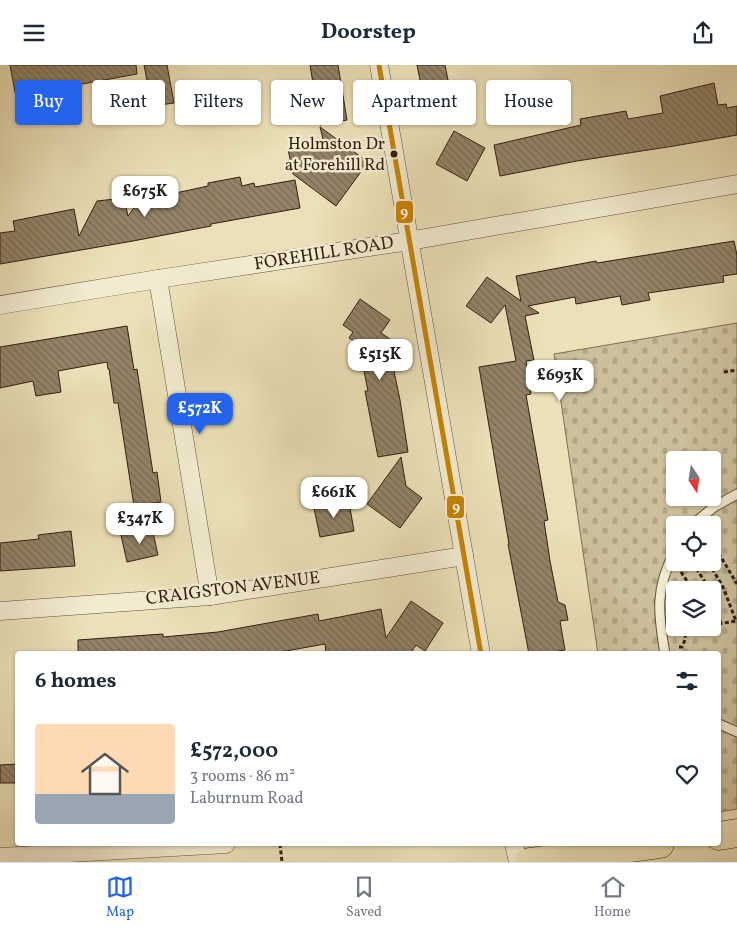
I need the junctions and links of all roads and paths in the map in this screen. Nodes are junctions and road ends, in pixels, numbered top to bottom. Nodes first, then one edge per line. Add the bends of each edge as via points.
1 (379, 65) edge
2 (737, 184) edge
3 (409, 241) junction
4 (158, 279) junction
5 (0, 305) edge
6 (737, 370) edge
7 (724, 373) dead end
8 (737, 494) edge
9 (703, 516) edge
10 (464, 555) junction
11 (721, 557) edge
12 (666, 569) edge
13 (714, 571) edge
14 (737, 583) edge
15 (210, 596) junction
16 (0, 611) edge
17 (737, 621) edge
18 (721, 623) edge
19 (685, 636) edge
20 (480, 651) edge
21 (665, 651) edge
22 (668, 651) edge
23 (721, 725) edge
24 (737, 732) edge
25 (737, 833) edge
26 (721, 835) edge
27 (191, 846) edge
28 (280, 846) edge
29 (514, 846) edge
30 (645, 846) edge
31 (0, 857) edge
32 (282, 862) edge
33 (518, 862) edge
34 (528, 862) edge

1 - 3 street
2 - 3 street, FOREHILL ROAD
3 - 4 street, FOREHILL ROAD
3 - 10 street
4 - 5 street, FOREHILL ROAD
4 - 15 street
6 - 7 path
8 - 9 lane
10 - 15 street, CRAIGSTON AVENUE
10 - 20 street
11 - 14 path
12 - 21 lane via 659,601
13 - 17 path
15 - 16 street, CRAIGSTON AVENUE
17 - 18 path
19 - 22 path via 682,647
23 - 24 lane
25 - 26 main road
27 - 31 street
28 - 32 path
29 - 33 street
30 - 34 main road

